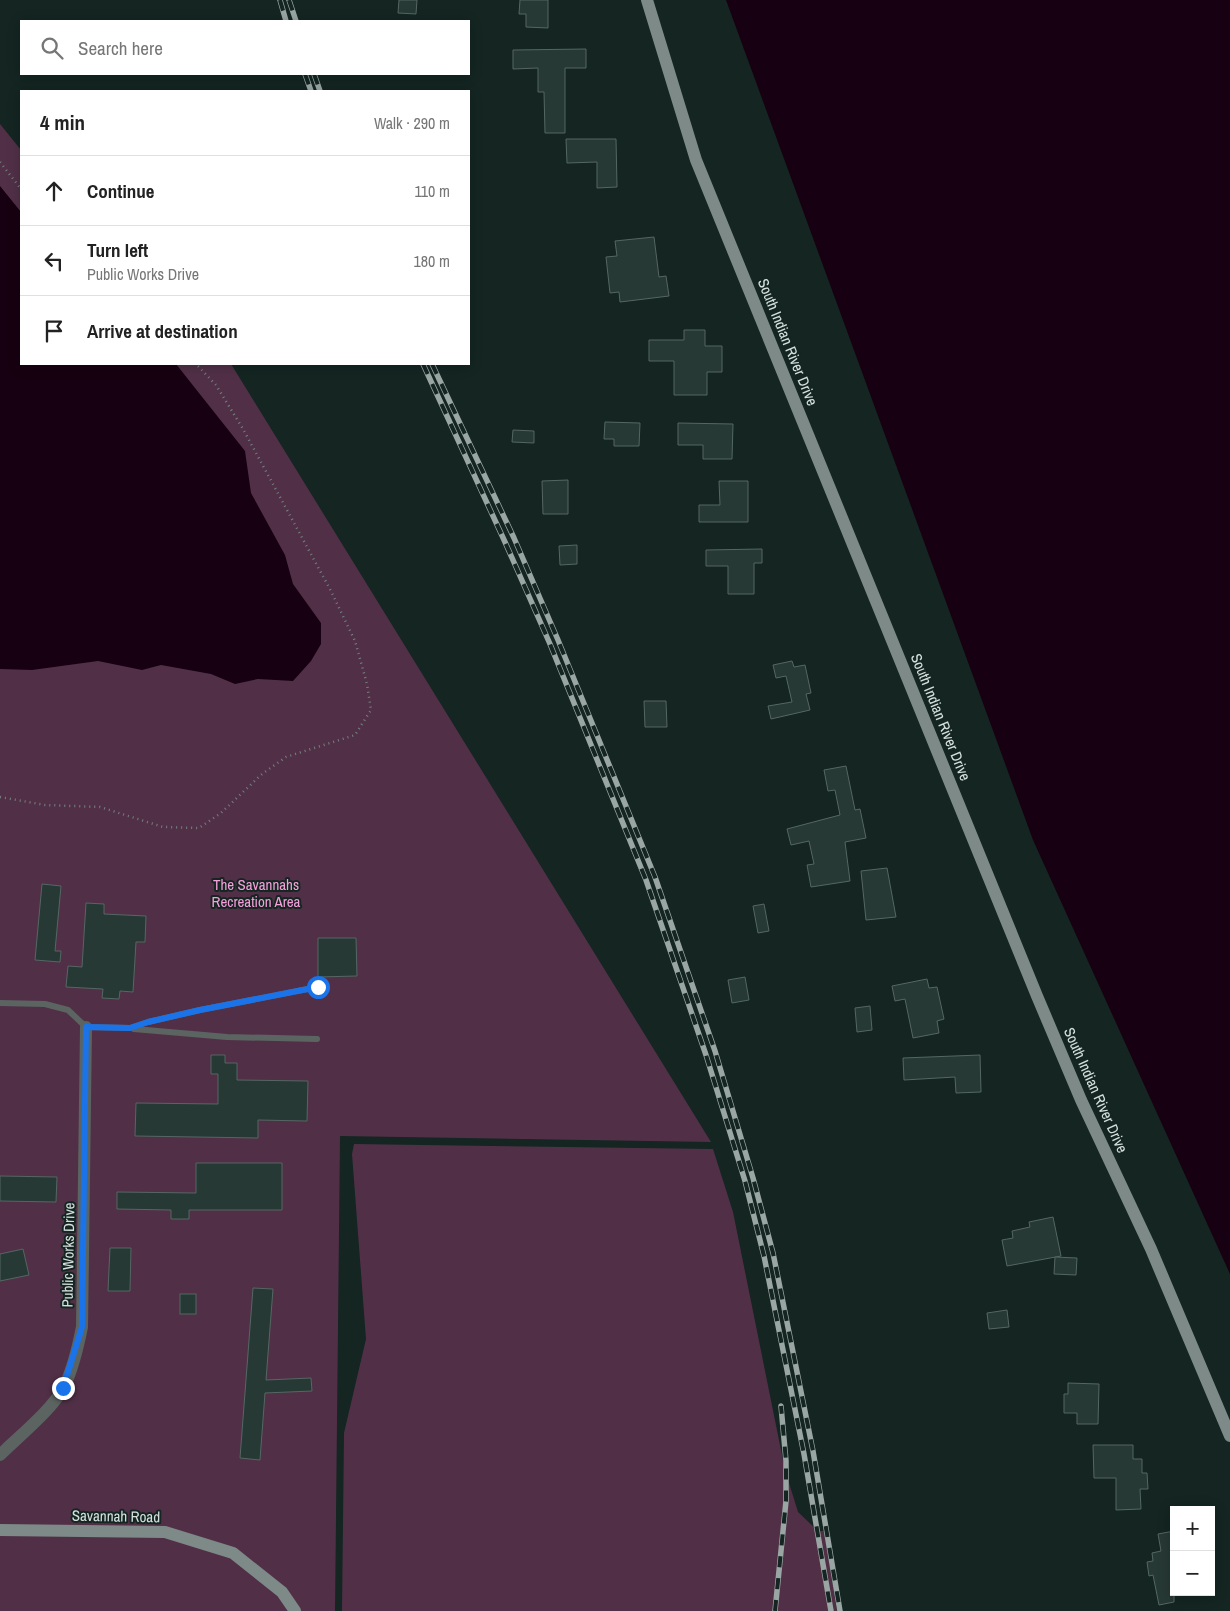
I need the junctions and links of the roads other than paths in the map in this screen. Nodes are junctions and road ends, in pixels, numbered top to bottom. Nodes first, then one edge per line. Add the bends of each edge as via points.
1 (647, 0) edge
2 (318, 987) dead end
3 (0, 1003) edge
4 (86, 1027) junction
5 (130, 1028) junction
6 (317, 1039) dead end
7 (1230, 1436) edge
8 (0, 1455) edge
9 (0, 1530) edge
10 (295, 1611) edge

1 - 7 main road, South Indian River Drive via 696,160 1037,996 1081,1100 1151,1249
2 - 5 lane via 200,1010
3 - 4 lane via 45,1004 68,1010
4 - 5 lane
4 - 8 street, Public Works Drive via 86,1205 81,1336 63,1388
5 - 6 lane via 227,1037
9 - 10 main road, Savannah Road via 164,1532 233,1553 282,1592

